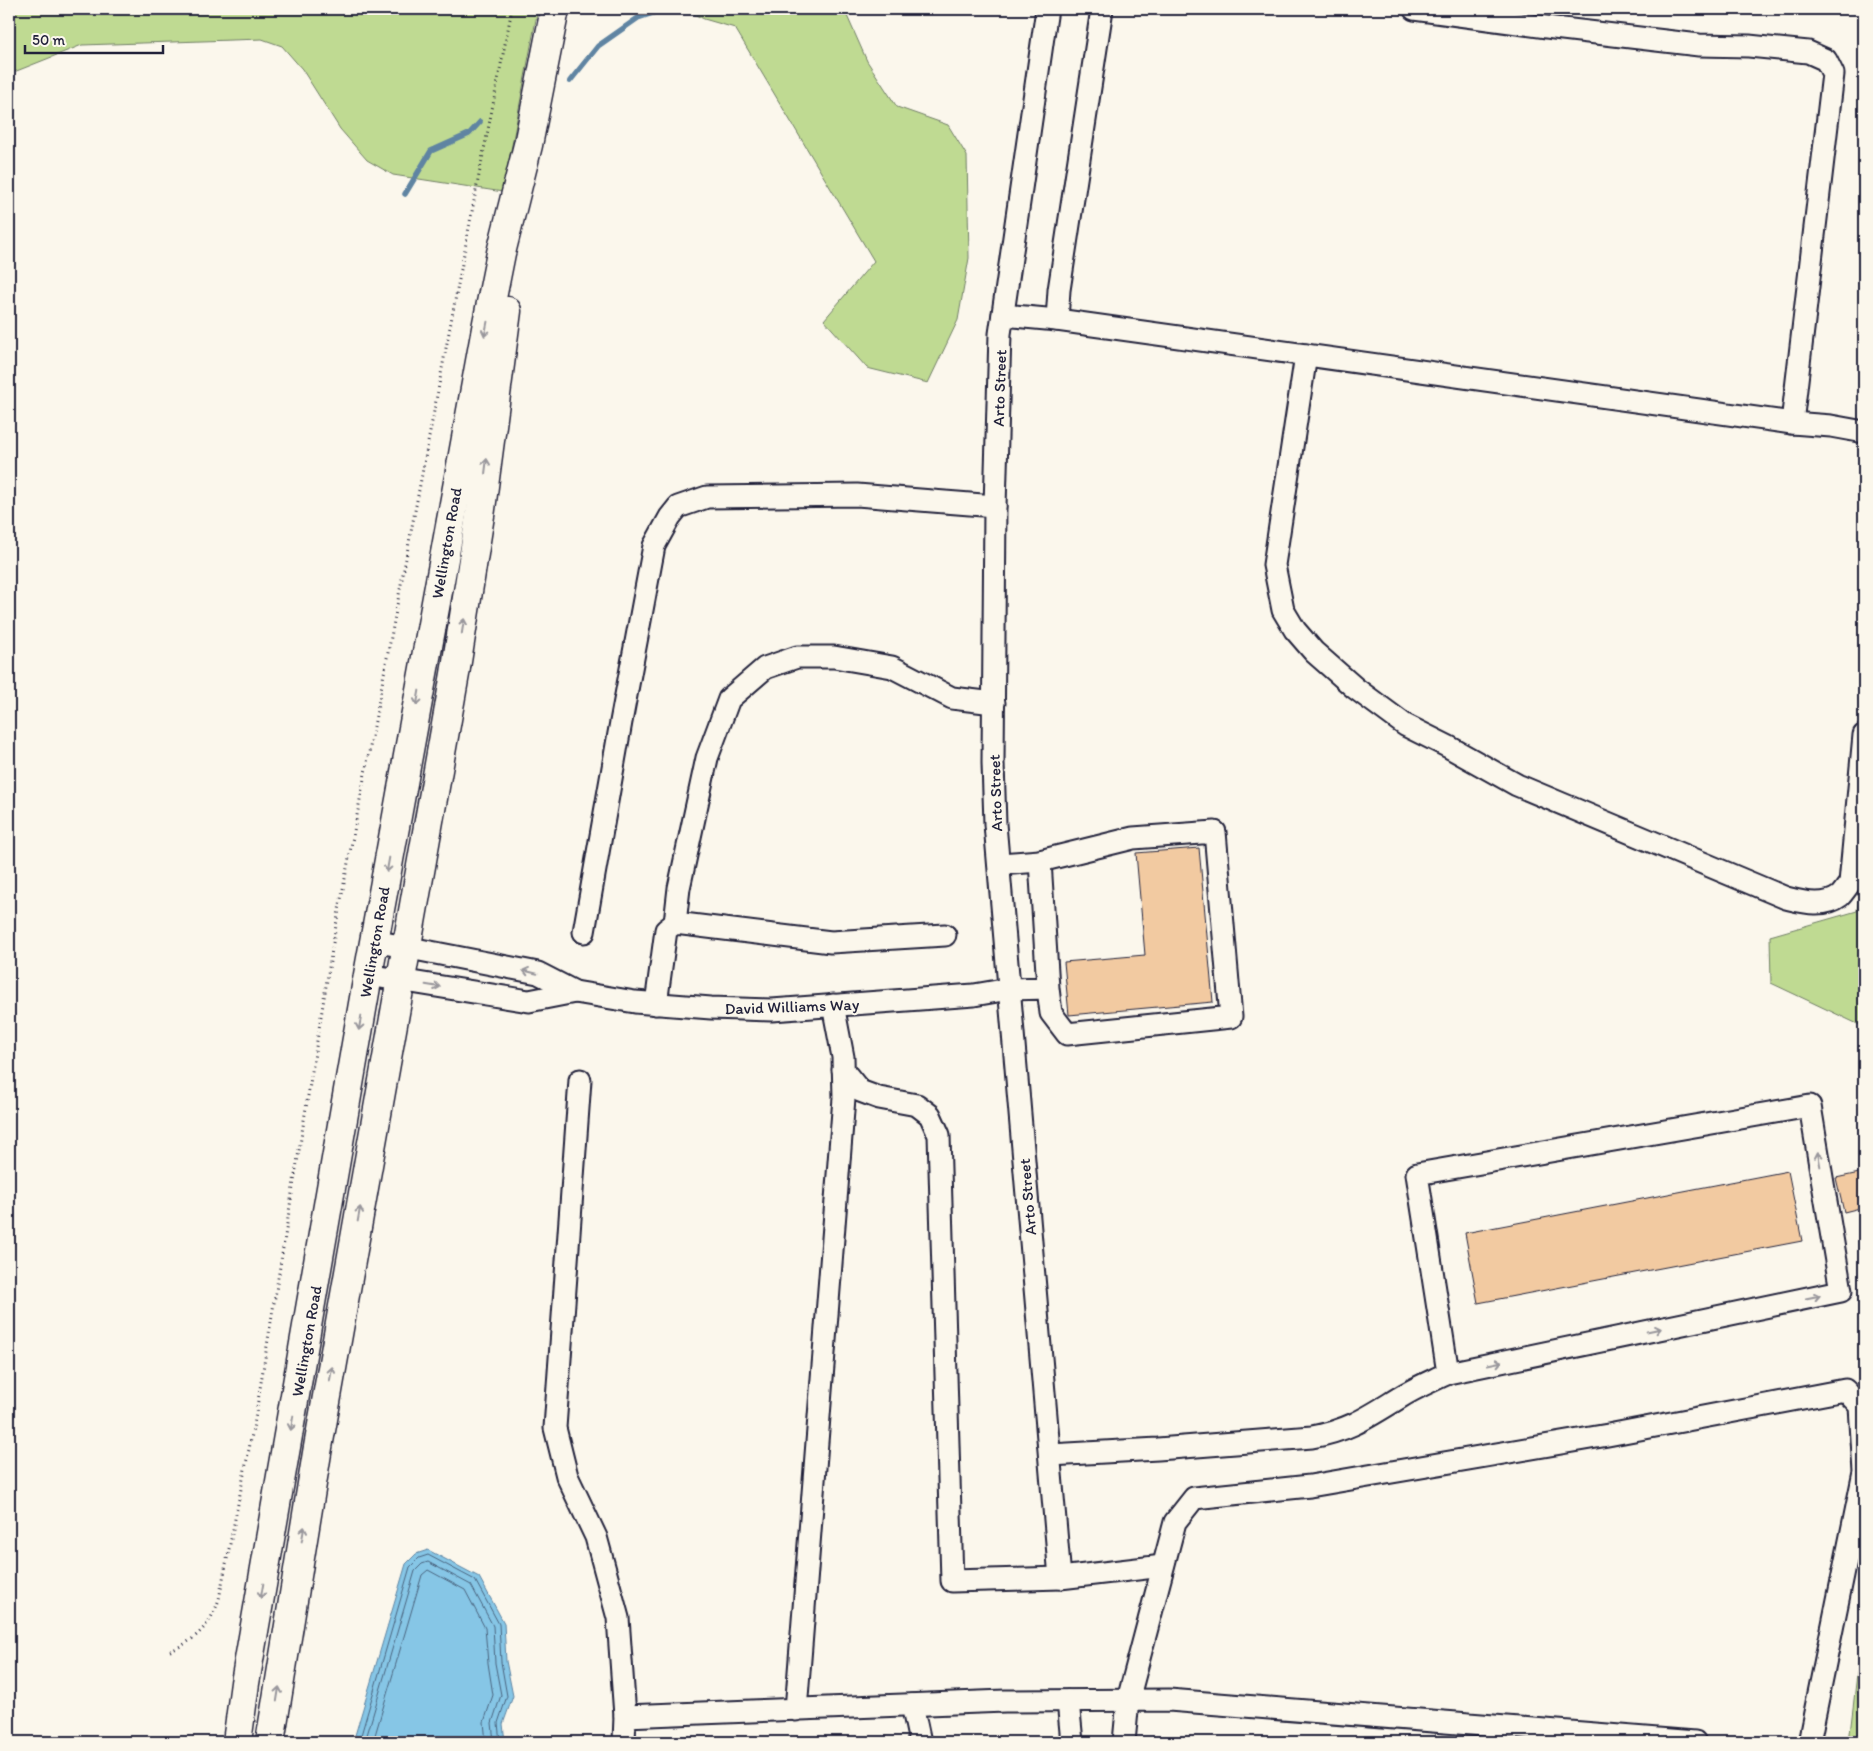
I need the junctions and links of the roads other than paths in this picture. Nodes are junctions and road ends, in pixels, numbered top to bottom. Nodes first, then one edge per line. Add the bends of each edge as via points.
1 (555, 9) edge
2 (1047, 9) edge
3 (1102, 9) edge
4 (1414, 9) edge
5 (1556, 18) edge
6 (528, 145) junction
7 (1003, 315) junction
8 (1057, 320) junction
9 (1306, 355) junction
10 (1792, 423) junction
11 (1864, 432) edge
12 (995, 506) junction
13 (994, 703) junction
14 (1864, 735) edge
15 (1040, 861) junction
16 (999, 864) junction
17 (675, 923) junction
18 (584, 932) dead end
19 (945, 935) dead end
20 (374, 941) junction
21 (407, 947) junction
22 (368, 975) junction
23 (401, 981) junction
24 (1048, 988) junction
25 (1009, 989) junction
26 (575, 992) junction
27 (656, 1004) junction
28 (833, 1005) junction
29 (843, 1070) junction
30 (580, 1080) dead end
31 (1448, 1373) junction
32 (1050, 1455) junction
33 (1163, 1566) junction
34 (1060, 1578) junction
35 (1128, 1700) junction
36 (1068, 1701) junction
37 (912, 1705) junction
38 (796, 1710) junction
39 (625, 1716) junction
40 (237, 1742) edge
41 (270, 1742) edge
42 (624, 1742) edge
43 (920, 1742) edge
44 (1072, 1742) edge
45 (1124, 1742) edge
46 (1695, 1742) edge
47 (1809, 1742) edge

1 - 6 main road, Wellington Road
2 - 7 street, Arto Street
3 - 8 street
4 - 5 street
5 - 10 street via 1700,45 1808,52 1826,60 1833,74
6 -> 20 main road, Wellington Road via 488,315
21 -> 6 main road, Wellington Road via 468,596
7 - 8 street
7 - 12 street, Arto Street
8 - 9 street
9 - 10 street
9 - 14 street via 1274,565 1283,610 1294,630 1314,652 1405,725 1517,785 1786,898 1808,903 1825,902 1840,896 1850,884
10 - 11 street
12 - 13 street, Arto Street
12 - 18 street via 857,495 707,497 678,507 654,546
13 - 16 street, Arto Street via 995,824
13 - 17 street via 952,698 892,667 834,657 797,657 765,668 729,699 707,758 679,888
15 - 16 street
15 - 24 street
15 - 24 street via 1133,838 1215,832 1231,1017 1067,1034 1051,1013
16 - 25 street, Arto Street
17 - 19 street via 831,942
17 - 27 street via 666,930
20 - 21 street, David Williams Way
20 - 22 main road, Wellington Road
21 - 23 main road, Wellington Road
26 -> 21 street, David Williams Way via 538,973
22 - 23 street, David Williams Way
22 -> 40 main road, Wellington Road
23 -> 26 street, David Williams Way via 529,1001
41 -> 23 main road, Wellington Road via 310,1491
24 - 25 street, David Williams Way
25 - 28 street, David Williams Way via 974,995
25 - 32 street, Arto Street
26 - 27 street, David Williams Way
27 - 28 street, David Williams Way via 772,1010
28 - 29 street
29 - 34 street via 860,1090 879,1098 917,1105 930,1116 939,1135 952,1581
29 - 38 street via 844,1098
30 - 39 street via 555,1428 567,1476 596,1537 618,1618
31 -> 31 street via 1842,1291 1810,1106 1417,1174
31 - 32 street via 1356,1424 1322,1436
32 - 34 street, Arto Street
33 - 34 street
33 - 35 street
33 - 47 street via 1175,1522 1194,1498 1310,1486 1608,1436 1845,1390 1860,1406 1864,1472
35 - 36 street
35 - 45 street
35 - 46 street via 1169,1700
36 - 37 street
36 - 44 street
37 - 38 street
37 - 43 street
38 - 39 street
39 - 42 street

